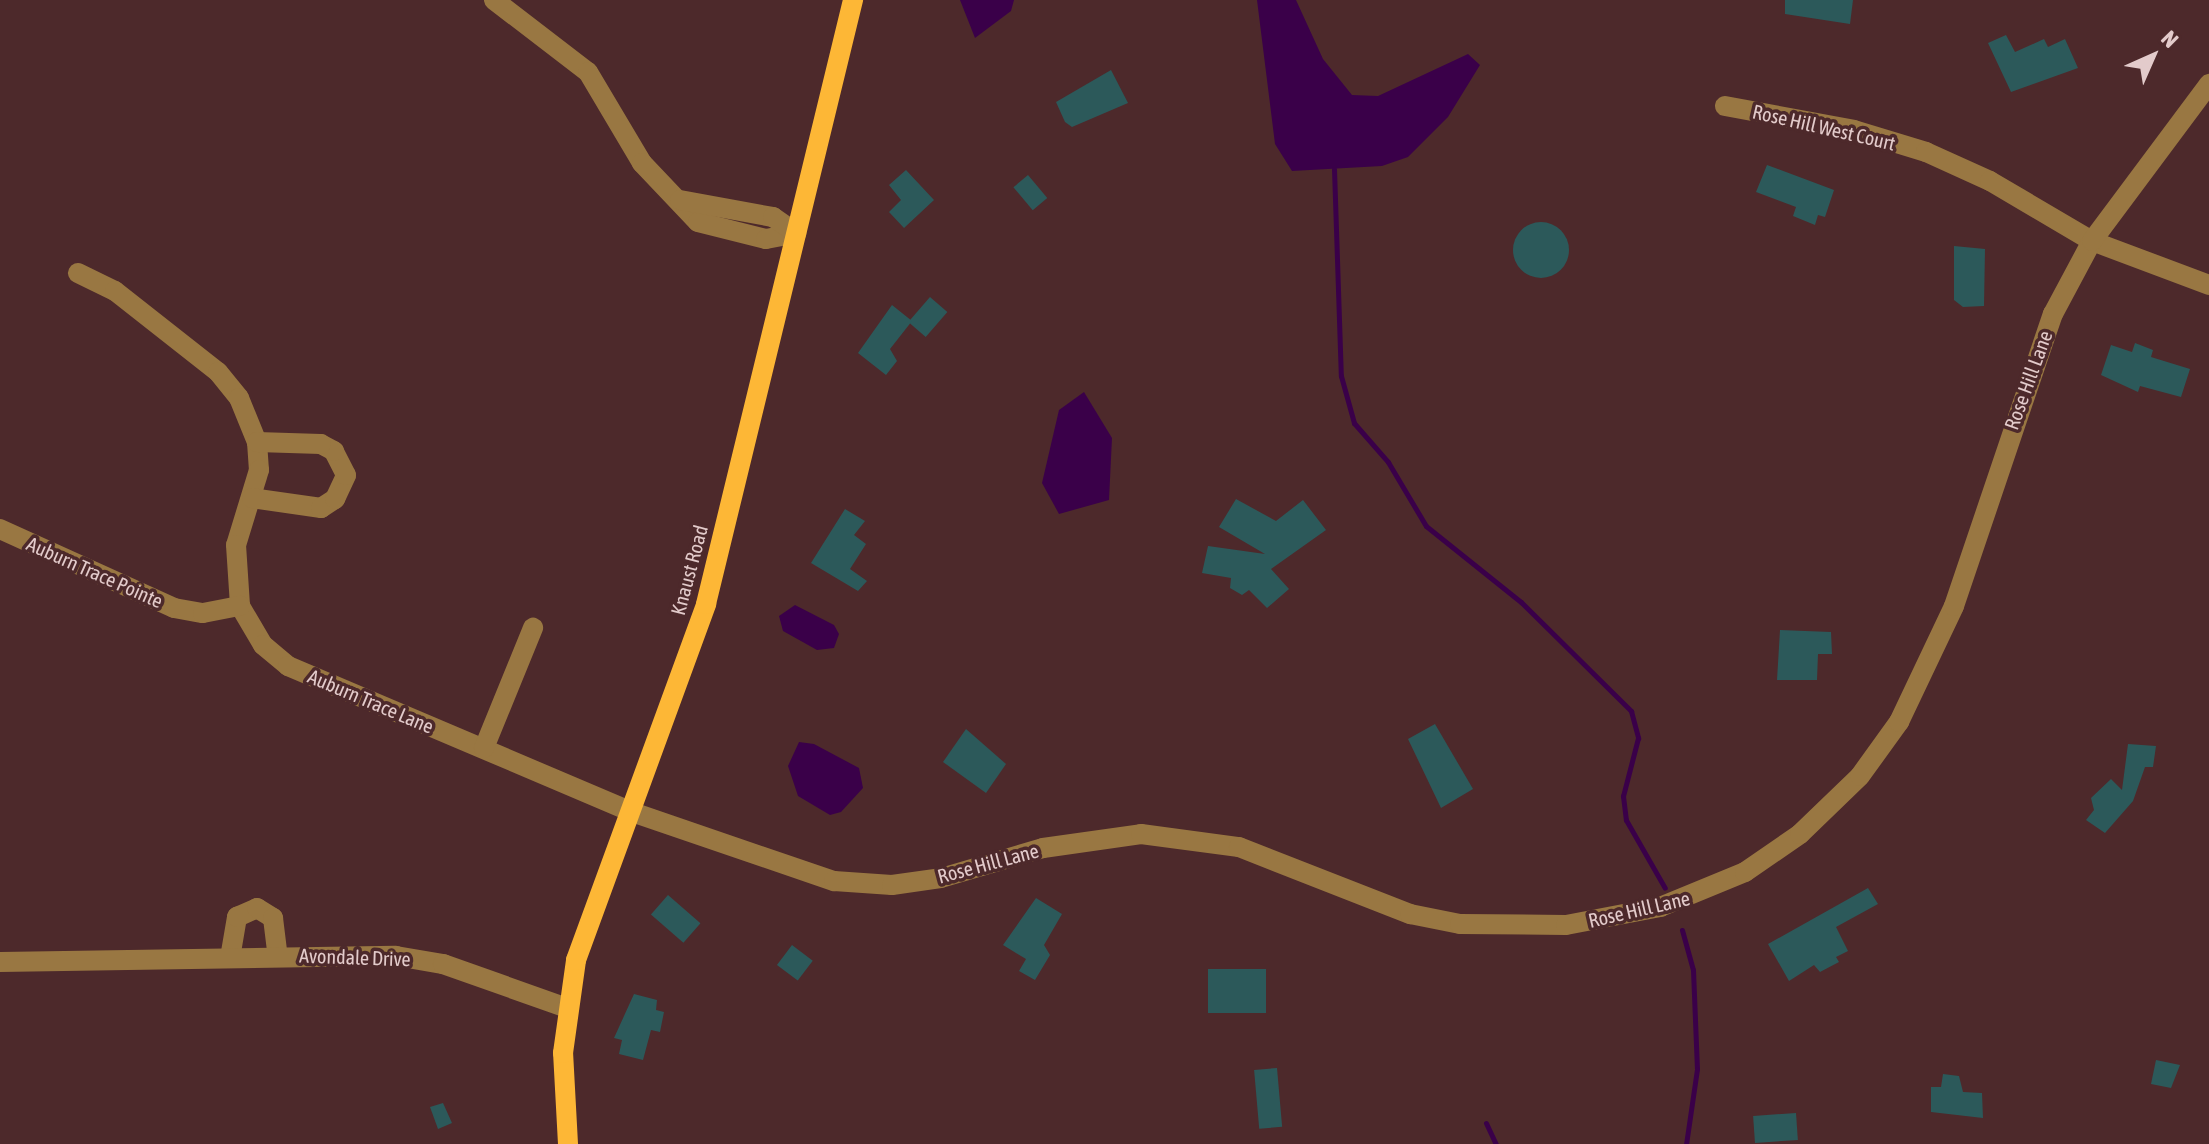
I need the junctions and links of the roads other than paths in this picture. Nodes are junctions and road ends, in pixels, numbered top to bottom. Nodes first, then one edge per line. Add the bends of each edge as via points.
1 (494, 0) edge
2 (853, 0) edge
3 (2209, 84) edge
4 (1725, 106) dead end
5 (796, 233) junction
6 (2092, 241) junction
7 (78, 273) dead end
8 (2209, 285) edge
9 (257, 442) junction
10 (252, 498) junction
11 (0, 529) edge
12 (240, 606) junction
13 (533, 628) dead end
14 (484, 748) junction
15 (629, 811) junction
16 (278, 956) junction
17 (230, 958) junction
18 (0, 962) edge
19 (567, 1008) junction
20 (568, 1144) edge

1 - 5 street via 588,72 642,163 698,222 766,239
2 - 5 main road, Knaust Road
3 - 6 street, Rose Hill Lane
4 - 6 street, Rose Hill West Court via 1854,130 1926,152 1990,181
5 - 15 main road, Knaust Road via 706,604
6 - 8 street, Rose Hill West Court
6 - 15 street, Rose Hill Lane via 2023,387 1954,606 1899,722 1827,810 1745,872 1697,896 1566,925 1460,924 1351,894 1239,847 1141,834 1043,848 941,878 892,885 834,881
7 - 9 street, Auburn Trace Lane via 115,291 218,372 239,398
9 - 10 street, Auburn Trace Lane
9 - 10 street via 321,444 343,463 346,475 335,499 321,508
10 - 12 street, Auburn Trace Lane via 236,545
11 - 12 street, Auburn Trace Pointe via 174,608 203,613
12 - 14 street, Auburn Trace Lane via 263,645 288,666
13 - 14 street
14 - 15 street, Auburn Trace Lane
15 - 19 main road, Knaust Road via 585,928
16 - 17 street, Avondale Drive
16 - 17 street, Avondale Drive via 273,918 257,908 237,917
16 - 19 street, Avondale Drive via 421,959
17 - 18 street, Avondale Drive
19 - 20 main road, Knaust Road

